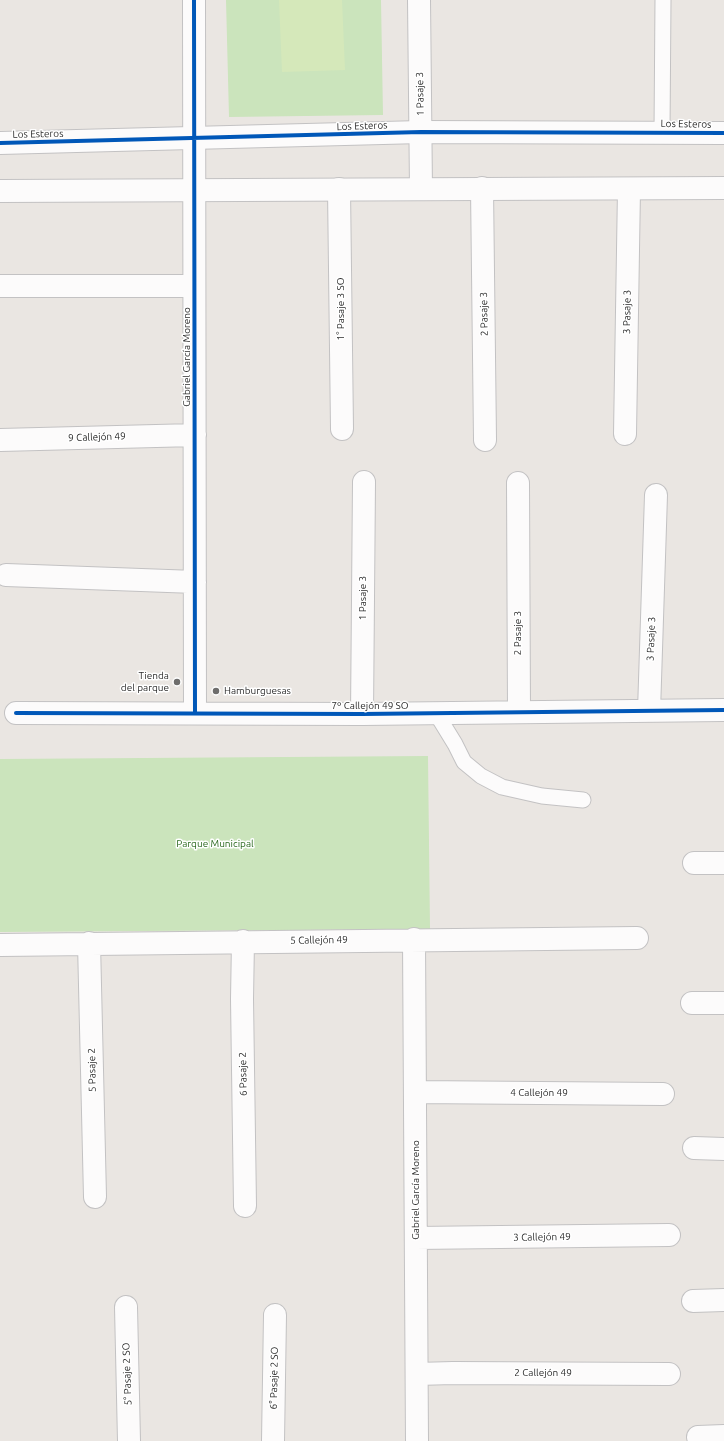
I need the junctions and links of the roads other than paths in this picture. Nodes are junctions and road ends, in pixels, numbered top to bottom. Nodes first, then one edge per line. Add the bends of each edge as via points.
1 (194, 0) edge
2 (419, 0) edge
3 (663, 0) edge
4 (421, 132) junction
5 (662, 132) junction
6 (724, 132) edge
7 (194, 139) junction
8 (0, 143) edge
9 (482, 188) junction
10 (724, 188) edge
11 (339, 189) junction
12 (421, 189) junction
13 (629, 189) junction
14 (194, 190) junction
15 (0, 191) edge
16 (0, 286) edge
17 (194, 286) junction
18 (342, 429) dead end
19 (625, 434) dead end
20 (194, 435) junction
21 (0, 440) edge
22 (485, 440) dead end
23 (364, 482) dead end
24 (518, 483) dead end
25 (656, 495) dead end
26 (6, 575) dead end
27 (195, 582) junction
28 (724, 710) edge
29 (649, 711) junction
30 (519, 712) junction
31 (16, 713) dead end
32 (195, 713) junction
33 (436, 713) junction
34 (362, 714) junction
35 (583, 800) dead end
36 (694, 863) dead end
37 (724, 863) edge
38 (637, 938) dead end
39 (414, 939) junction
40 (243, 941) junction
41 (89, 943) junction
42 (0, 944) edge
43 (692, 1003) dead end
44 (724, 1004) edge
45 (415, 1092) junction
46 (663, 1094) dead end
47 (694, 1148) dead end
48 (724, 1149) edge
49 (94, 1197) dead end
50 (245, 1206) dead end
51 (669, 1235) dead end
52 (416, 1238) junction
53 (724, 1300) edge
54 (693, 1301) dead end
55 (126, 1306) dead end
56 (275, 1315) dead end
57 (417, 1374) junction
58 (669, 1374) dead end
59 (724, 1436) edge
60 (698, 1437) dead end
61 (129, 1441) edge
62 (273, 1441) edge
63 (417, 1441) edge

1 - 7 street, Gabriel García Moreno
2 - 4 street, 1 Pasaje 3
3 - 5 lane
4 - 5 street, Los Esteros
4 - 7 street, Los Esteros
4 - 12 street, 1 Pasaje 3
5 - 6 street, Los Esteros
7 - 8 street, Los Esteros
7 - 14 street, Gabriel García Moreno
9 - 12 street
9 - 13 street
9 - 22 street, 2 Pasaje 3
10 - 13 street
11 - 12 street
11 - 14 street
11 - 18 street, 1° Pasaje 3 SO
13 - 19 street, 3 Pasaje 3
14 - 15 street
14 - 17 street, Gabriel García Moreno
16 - 17 street
17 - 20 street, Gabriel García Moreno
20 - 21 street, 9 Callejón 49
20 - 27 street, Gabriel García Moreno
23 - 34 street, 1 Pasaje 3
24 - 30 street, 2 Pasaje 3
25 - 29 street, 3 Pasaje 3
26 - 27 street
27 - 32 street, Gabriel García Moreno
28 - 29 street, 7º Callejón 49 SO
29 - 30 street, 7º Callejón 49 SO
30 - 33 street, 7º Callejón 49 SO
31 - 32 street, 7º Callejón 49 SO
32 - 34 street, 7º Callejón 49 SO
33 - 34 street, 7º Callejón 49 SO
33 - 35 lane via 464,762 481,776 502,787 542,796
36 - 37 street
38 - 39 street, 5 Callejón 49
39 - 40 street, 5 Callejón 49
39 - 45 street, Gabriel García Moreno
40 - 41 street, 5 Callejón 49
40 - 50 street, 6 Pasaje 2
41 - 42 street, 5 Callejón 49
41 - 49 street, 5 Pasaje 2
43 - 44 street
45 - 46 street, 4 Callejón 49
45 - 52 street, Gabriel García Moreno
47 - 48 street
51 - 52 street, 3 Callejón 49
52 - 57 street, Gabriel García Moreno
53 - 54 street
55 - 61 street, 5° Pasaje 2 SO
56 - 62 street, 6° Pasaje 2 SO
57 - 58 street, 2 Callejón 49
57 - 63 street, Gabriel García Moreno
59 - 60 street

